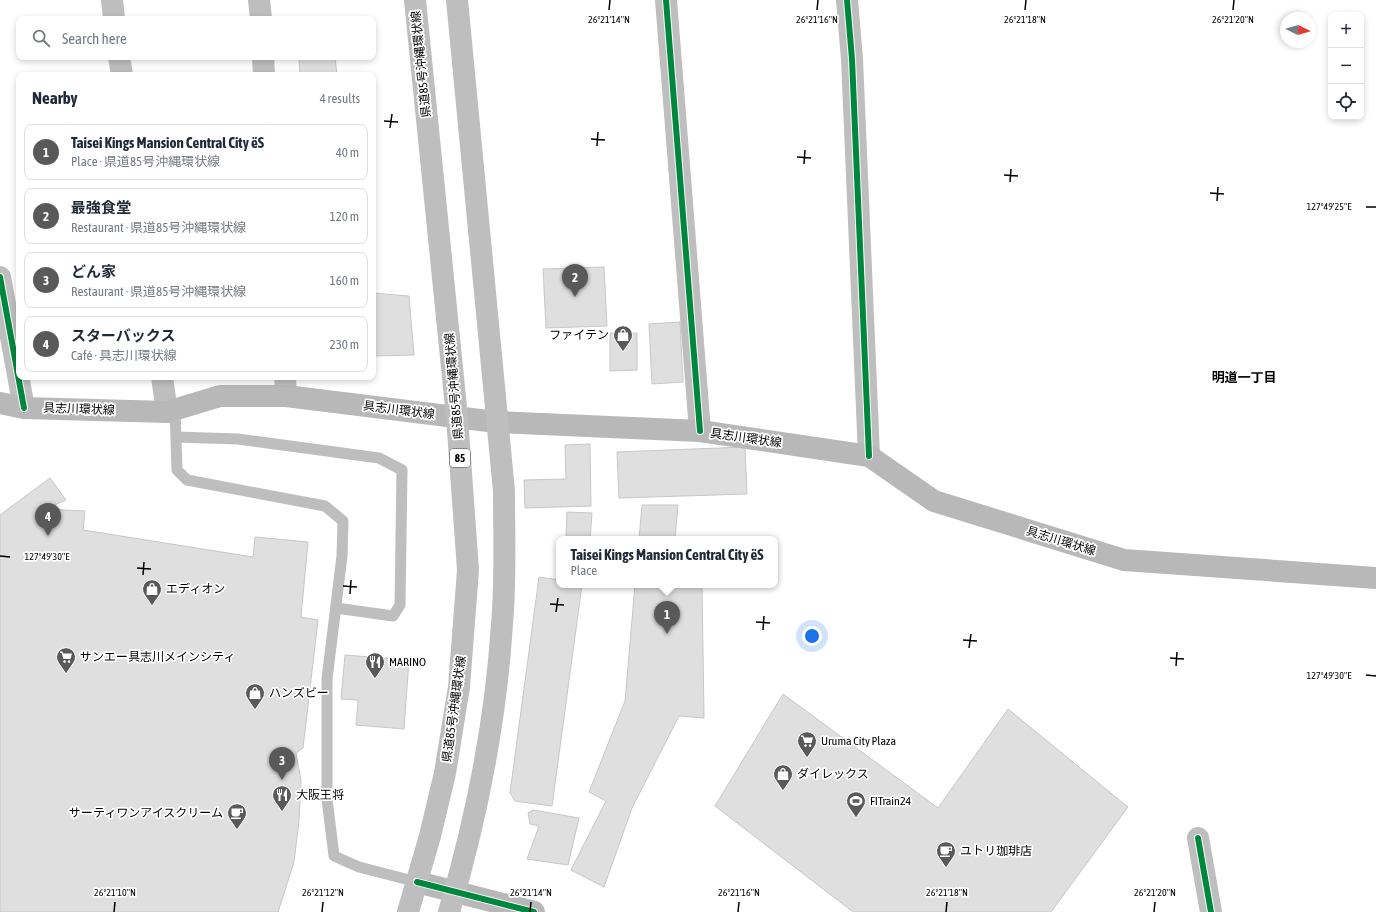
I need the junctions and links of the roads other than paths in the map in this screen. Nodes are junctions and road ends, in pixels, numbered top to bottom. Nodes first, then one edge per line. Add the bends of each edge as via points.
1 (112, 0) edge
2 (259, 0) edge
3 (414, 0) edge
4 (457, 0) edge
5 (666, 0) edge
6 (847, 0) edge
7 (114, 16) edge
8 (261, 16) edge
9 (120, 60) edge
10 (263, 60) edge
11 (122, 72) edge
12 (264, 72) edge
13 (0, 277) edge
14 (16, 364) edge
15 (19, 380) edge
16 (163, 380) edge
17 (286, 386) edge
18 (0, 403) edge
19 (24, 408) junction
20 (171, 410) junction
21 (457, 417) junction
22 (496, 422) junction
23 (700, 431) junction
24 (176, 437) junction
25 (869, 456) junction
26 (1376, 578) edge
27 (336, 608) junction
28 (1198, 838) dead end
29 (417, 882) junction
30 (452, 902) edge
31 (408, 912) edge
32 (534, 912) edge
33 (1211, 912) edge

1 - 7 main road
2 - 8 main road
3 - 21 main road, 県道85号沖縄環状線 / 85
4 - 22 main road
5 - 23 main road
6 - 25 main road via 852,59
9 - 11 main road
10 - 12 main road
13 - 14 main road
15 - 19 main road
16 - 20 main road
17 - 20 main road, 具志川環状線 via 220,396
17 - 21 main road, 具志川環状線
18 - 19 main road, 具志川環状線
19 - 20 main road, 具志川環状線
20 - 24 lane
21 - 22 main road, 具志川環状線
21 - 29 main road, 県道85号沖縄環状線 / 85 via 468,570 459,687 445,773
22 - 23 main road, 具志川環状線
22 - 30 main road via 504,491 505,558 502,624 496,685 484,758 470,832
23 - 25 main road, 具志川環状線
24 - 27 lane via 177,470 187,480 325,506 343,521
24 - 27 lane via 238,439 379,458 402,470 400,605 393,616
25 - 26 main road, 具志川環状線 via 934,501 1124,560
27 - 29 lane via 328,679 328,799 334,856 359,867
28 - 33 main road
29 - 30 main road
29 - 31 main road, 県道85号沖縄環状線 / 85
30 - 32 main road

